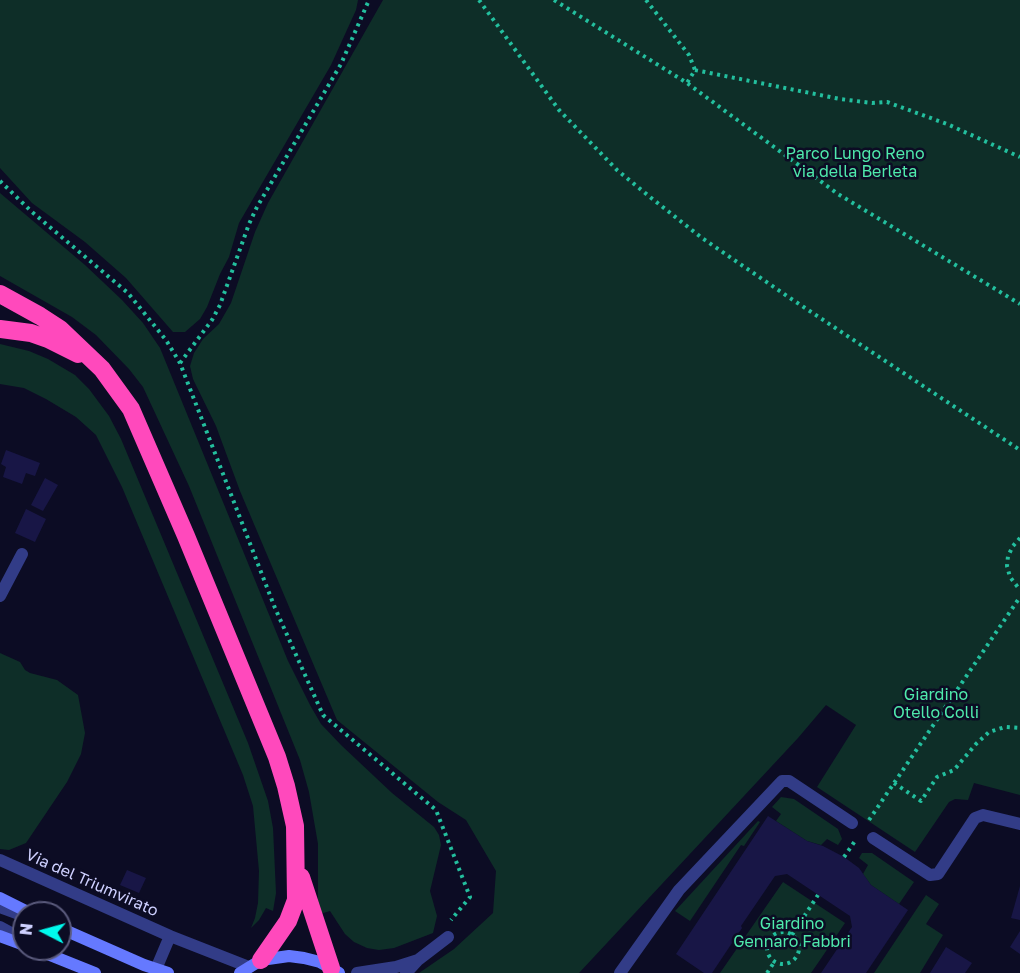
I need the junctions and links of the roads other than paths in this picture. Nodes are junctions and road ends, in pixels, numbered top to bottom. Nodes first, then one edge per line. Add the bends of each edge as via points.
1 (0, 294) edge
2 (0, 329) edge
3 (102, 369) junction
4 (22, 554) dead end
5 (0, 596) edge
6 (852, 823) dead end
7 (1020, 824) edge
8 (873, 838) dead end
9 (0, 860) edge
10 (297, 867) junction
11 (448, 930) road end
12 (72, 933) edge
13 (170, 936) junction
14 (418, 960) junction
15 (66, 961) edge
16 (250, 967) edge
17 (162, 971) edge
18 (335, 971) edge
19 (95, 973) edge
20 (357, 973) edge
21 (406, 973) edge
22 (620, 973) edge

1 - 3 highway via 60,329
2 - 3 highway via 48,339
3 - 10 highway via 130,409 151,453 274,749 295,826
4 - 5 street
6 - 22 street via 789,781 782,781 679,890
7 - 8 street via 983,816 975,818 938,874 930,875
9 - 13 street, Via del Triumvirato
10 - 16 highway via 296,900 288,921
10 - 18 highway
11 - 14 street
12 - 17 main road, Via del Triumvirato
13 - 16 street, Via del Triumvirato
13 - 17 street, Via del Triumvirato
14 - 20 street
14 - 21 street
15 - 19 main road
16 - 18 main road via 274,957 304,958

